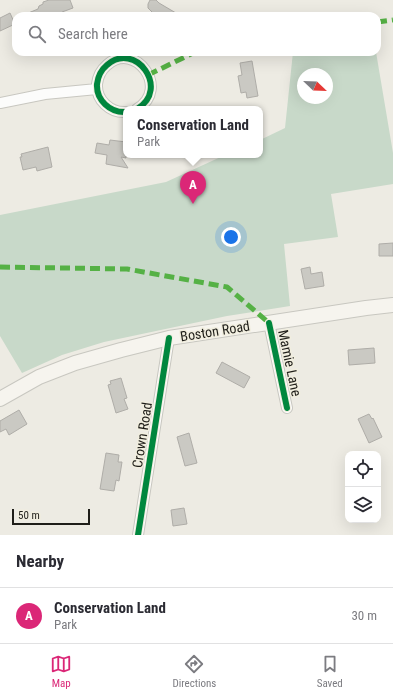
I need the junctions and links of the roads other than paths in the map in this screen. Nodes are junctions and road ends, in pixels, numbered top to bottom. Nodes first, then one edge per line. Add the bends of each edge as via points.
1 (97, 89) junction
2 (0, 103) edge
3 (140, 106) edge
4 (123, 112) edge
5 (393, 305) edge
6 (269, 323) junction
7 (169, 338) junction
8 (0, 399) edge
9 (287, 408) dead end
10 (138, 535) edge

1 - 2 street via 45,94
1 - 3 street via 99,76 109,63 125,59 137,62 144,67 151,88 146,101
1 - 4 street via 102,102 117,112
5 - 6 main road, Boston Road
6 - 7 main road, Boston Road
6 - 9 street, Mamie Lane
7 - 8 main road, Boston Road via 75,363 39,377
7 - 10 street, Crown Road

